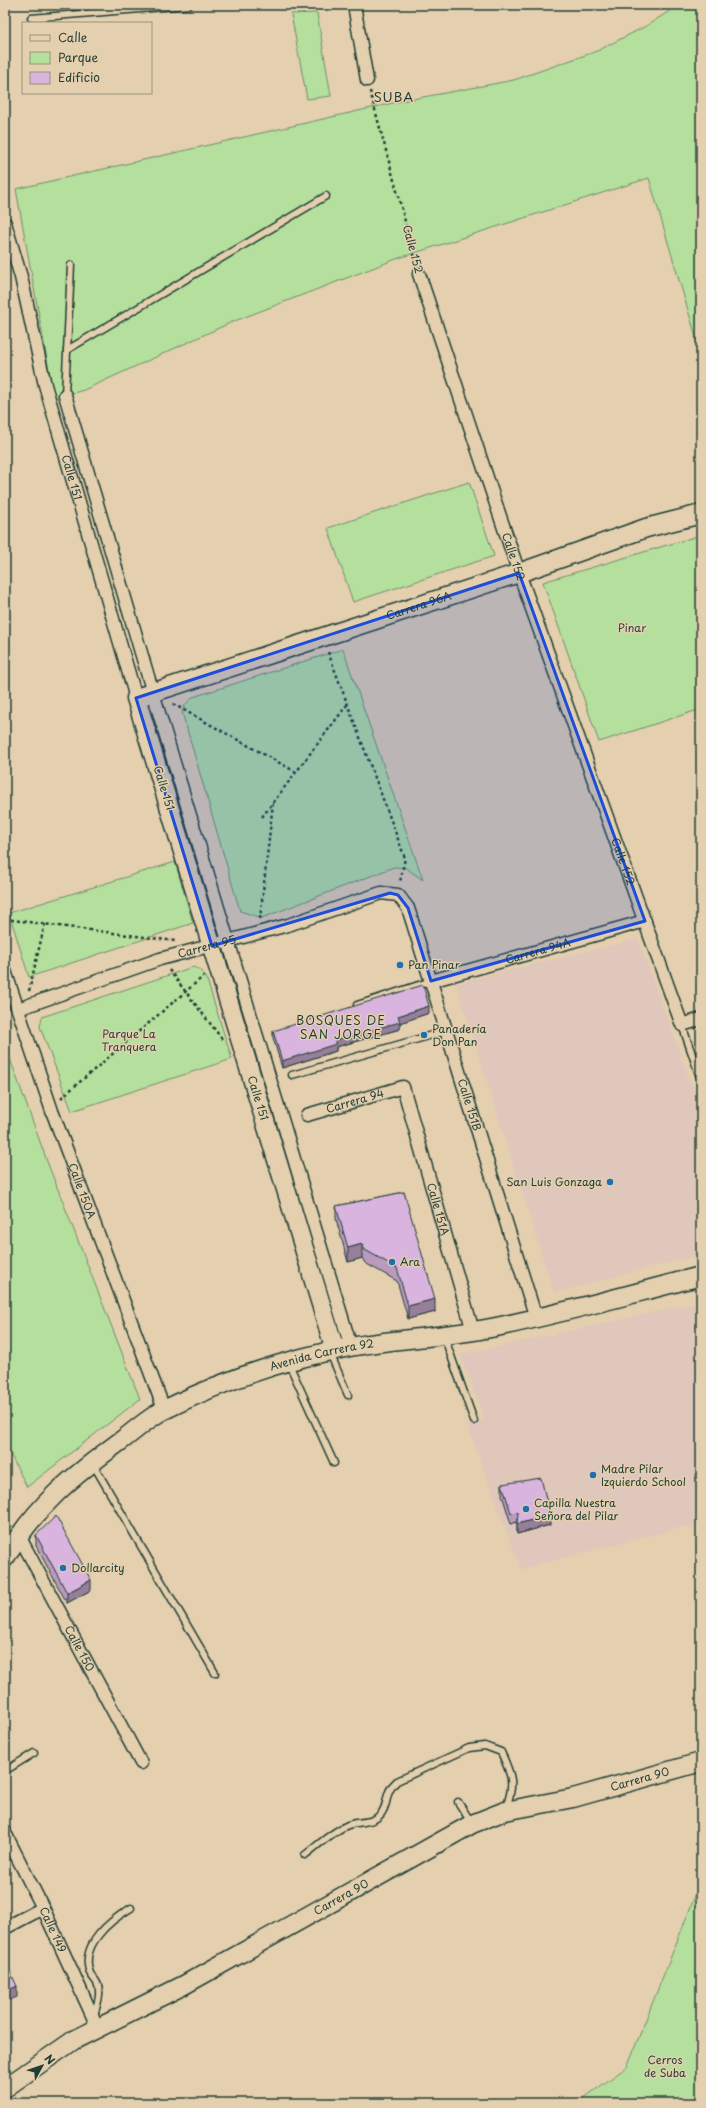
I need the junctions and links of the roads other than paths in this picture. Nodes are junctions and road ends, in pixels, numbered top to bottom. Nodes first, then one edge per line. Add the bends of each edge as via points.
1 (189, 5) edge
2 (354, 5) edge
3 (31, 18) dead end
4 (367, 80) road end
5 (326, 196) dead end
6 (5, 223) edge
7 (71, 265) dead end
8 (419, 274) road end
9 (67, 350) junction
10 (65, 394) joint
11 (701, 514) edge
12 (519, 573) junction
13 (145, 696) junction
14 (398, 895) joint
15 (645, 921) junction
16 (220, 944) junction
17 (5, 971) edge
18 (431, 980) junction
19 (22, 1008) junction
20 (348, 1008) edge
21 (701, 1020) edge
22 (682, 1025) junction
23 (446, 1031) junction
24 (292, 1075) dead end
25 (701, 1080) edge
26 (403, 1087) joint
27 (307, 1115) dead end
28 (701, 1276) edge
29 (536, 1318) junction
30 (473, 1331) junction
31 (443, 1335) junction
32 (338, 1350) junction
33 (288, 1363) junction
34 (348, 1395) dead end
35 (164, 1410) junction
36 (474, 1422) dead end
37 (92, 1462) junction
38 (334, 1463) dead end
39 (18, 1534) junction
40 (5, 1558) edge
41 (215, 1673) dead end
42 (34, 1753) dead end
43 (701, 1762) edge
44 (141, 1763) dead end
45 (5, 1771) edge
46 (458, 1802) dead end
47 (505, 1811) junction
48 (472, 1824) junction
49 (5, 1833) edge
50 (305, 1855) dead end
51 (43, 1908) junction
52 (131, 1908) dead end
53 (5, 1928) edge
54 (95, 2023) junction
55 (5, 2088) edge

1 - 3 lane
2 - 4 street
5 - 9 lane
6 - 13 street, Calle 151 via 21,278 45,385
7 - 9 lane
8 - 12 street, Calle 152
9 - 10 lane
10 - 13 street, Calle 151
11 - 12 street, Carrera 96A via 646,528
12 - 13 street, Carrera 96A
12 - 15 street, Calle 152
13 - 16 street, Calle 151
14 - 16 street, Carrera 95 via 381,893 259,934
14 - 18 street, Calle 151B via 408,908
15 - 18 street, Carrera 94A
15 - 22 street, Calle 152
16 - 19 street, Carrera 95 via 160,959
16 - 32 street, Calle 151
16 - 32 street, Calle 151 via 218,965
17 - 19 street, Calle 150A
18 - 20 lane
18 - 23 street, Calle 151B
19 - 35 street, Calle 150A via 50,1106
21 - 22 street
22 - 25 lane
23 - 24 lane
23 - 29 street, Calle 151B
26 - 27 street, Carrera 94
26 - 30 street, Calle 151A
28 - 29 street, Avenida Carrera 92
29 - 30 street, Avenida Carrera 92
30 - 31 street, Avenida Carrera 92
31 - 32 street, Avenida Carrera 92
31 - 36 lane
32 - 33 street, Avenida Carrera 92
32 - 34 lane
33 - 35 street, Avenida Carrera 92 via 243,1376
33 - 38 lane
35 - 37 street, Avenida Carrera 92
37 - 39 street, Avenida Carrera 92 via 52,1496
37 - 41 lane
39 - 40 street, Avenida Carrera 92
39 - 44 street, Calle 150
42 - 45 lane
43 - 47 street, Carrera 90 via 573,1798
46 - 48 lane
47 - 48 street, Carrera 90
47 - 50 lane via 512,1789 510,1772 501,1752 485,1746 469,1748 397,1781 386,1795 385,1806 380,1815 371,1821 348,1825
48 - 54 street, Carrera 90 via 198,1977
49 - 51 street, Calle 149
51 - 53 street
51 - 54 street, Calle 149
52 - 54 lane via 108,1923 99,1933 91,1951 88,1963 90,1974 97,1983 100,1993
54 - 55 street, Carrera 90

